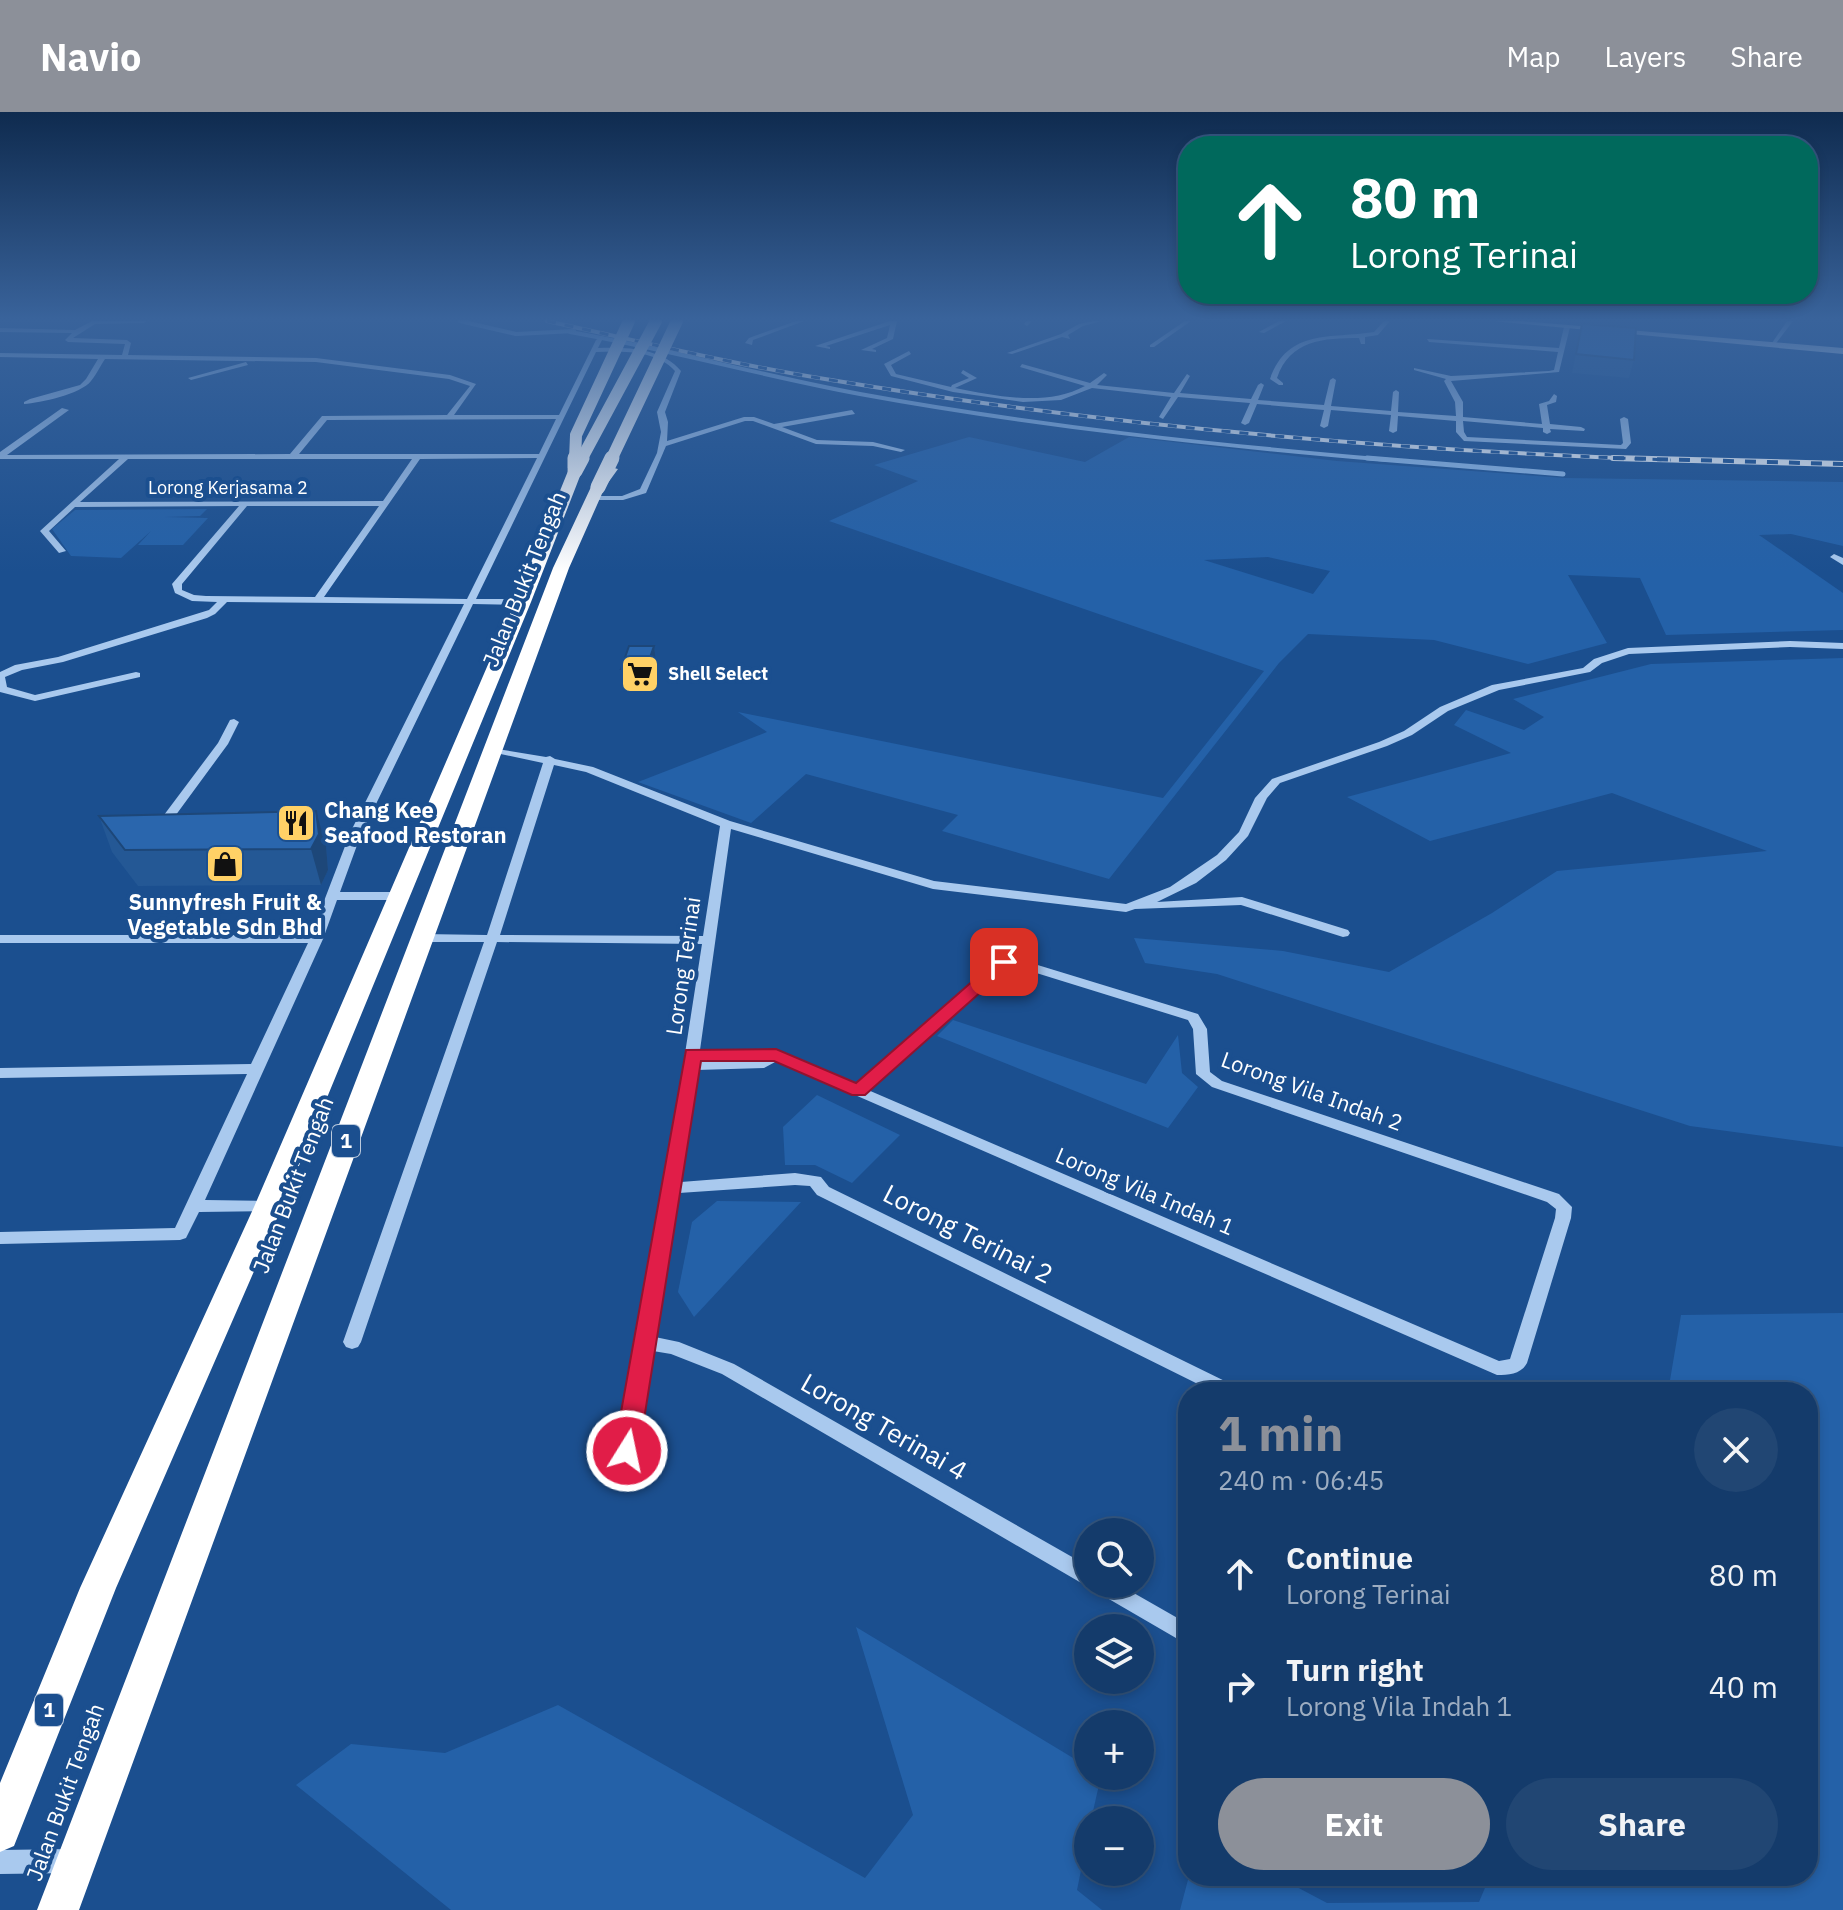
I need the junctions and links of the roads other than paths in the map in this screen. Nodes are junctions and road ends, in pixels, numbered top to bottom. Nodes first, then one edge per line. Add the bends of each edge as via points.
1 (458, 405) edge
2 (568, 405) edge
3 (590, 405) edge
4 (611, 405) edge
5 (637, 405) edge
6 (651, 405) edge
7 (664, 405) edge
8 (1169, 405) edge
9 (1254, 405) edge
10 (1286, 405) edge
11 (1330, 405) edge
12 (1394, 405) edge
13 (1459, 405) edge
14 (1543, 405) edge
15 (842, 409) dead end
16 (1330, 409) junction
17 (65, 410) dead end
18 (852, 412) junction
19 (1392, 414) junction
20 (867, 416) dead end
21 (449, 417) junction
22 (562, 417) junction
23 (1163, 417) dead end
24 (1459, 419) junction
25 (1624, 419) dead end
26 (1245, 423) dead end
27 (774, 426) junction
28 (1324, 426) dead end
29 (1546, 426) junction
30 (1581, 429) dead end
31 (1393, 431) dead end
32 (663, 445) junction
33 (1549, 445) junction
34 (901, 450) dead end
35 (0, 456) edge
36 (127, 456) junction
37 (293, 456) junction
38 (418, 456) junction
39 (542, 456) junction
40 (573, 475) junction
41 (595, 492) junction
42 (386, 503) junction
43 (245, 504) junction
44 (71, 505) junction
45 (62, 551) dead end
46 (225, 599) junction
47 (318, 600) junction
48 (470, 601) junction
49 (523, 602) junction
50 (1843, 646) edge
51 (0, 663) edge
52 (19, 667) junction
53 (136, 675) dead end
54 (234, 722) dead end
55 (495, 750) junction
56 (550, 759) junction
57 (726, 824) junction
58 (184, 837) edge
59 (296, 837) edge
60 (354, 837) junction
61 (332, 896) junction
62 (399, 896) junction
63 (1132, 906) junction
64 (1343, 933) dead end
65 (422, 938) junction
66 (0, 939) edge
67 (316, 939) junction
68 (492, 939) junction
69 (709, 940) junction
70 (691, 1060) junction
71 (256, 1069) junction
72 (0, 1073) edge
73 (858, 1091) junction
74 (672, 1188) junction
75 (194, 1206) junction
76 (268, 1207) junction
77 (0, 1238) edge
78 (352, 1342) dead end
79 (645, 1343) junction
80 (1497, 1368) joint
81 (1211, 1382) edge
82 (627, 1451) dead end
83 (1074, 1569) edge
84 (1123, 1598) edge
85 (1178, 1629) edge
86 (0, 1832) edge
87 (76, 1860) junction
88 (0, 1862) edge
89 (58, 1910) edge

1 - 21 street
2 - 22 street
3 - 40 highway, bridge via 576,435
4 - 40 highway, 1, bridge
5 - 41 highway, 1, bridge
6 - 41 highway via 640,430
7 - 32 street
8 - 23 street
9 - 26 street
10 - 16 street
11 - 16 street
12 - 19 street
13 - 24 street
14 - 29 street
15 - 18 street
16 - 19 street
16 - 28 street
17 - 35 street
18 - 20 street
18 - 27 street
19 - 24 street
19 - 31 street
21 - 22 street
21 - 37 street via 325,418
22 - 39 street
24 - 29 street
24 - 33 street via 1464,439
25 - 33 street via 1623,447
27 - 32 street via 744,419
27 - 34 street via 816,442
29 - 30 street
29 - 33 street
32 - 41 street via 643,491 623,498
35 - 36 street
36 - 37 street
36 - 44 street
37 - 38 street
38 - 39 street
38 - 42 street
39 - 48 street
40 - 49 highway, Jalan Bukit Tengah / 1
41 - 55 highway, Jalan Bukit Tengah / 1 via 561,568
42 - 43 street, Lorong Kerjasama 2
42 - 47 street
43 - 44 street, Lorong Kerjasama 2
43 - 46 street via 177,584 178,591 192,598
44 - 45 street via 44,531
46 - 47 street
46 - 52 street via 204,616
47 - 48 street
48 - 49 street
48 - 60 street
49 - 62 highway, Jalan Bukit Tengah / 1
50 - 63 street via 1628,651 1586,670 1496,687 1383,744 1276,781 1266,788 1243,835 1220,860
51 - 52 street
52 - 53 street via 0,676 2,689 35,698
54 - 58 street via 164,823 170,837
55 - 56 street
55 - 65 highway, Jalan Bukit Tengah / 1
56 - 57 street via 589,769
56 - 68 street
57 - 63 street via 947,888
57 - 69 street, Lorong Terinai
59 - 60 street
60 - 61 street
61 - 62 street
61 - 67 street
62 - 76 highway, Jalan Bukit Tengah / 1
63 - 64 street via 1242,901
65 - 68 street
65 - 87 highway, Jalan Bukit Tengah / 1
66 - 67 street
67 - 71 street
68 - 69 street
68 - 78 street
69 - 70 street, Lorong Terinai
70 - 73 street, Lorong Vila Indah 1 via 776,1055
70 - 74 street, Lorong Terinai
71 - 72 street
71 - 75 street
73 - 80 street, Lorong Vila Indah 1
73 - 80 street, Lorong Vila Indah 2 via 1004,962 1193,1017 1200,1029 1203,1074 1217,1084 1553,1198 1564,1207 1518,1363
74 - 79 street, Lorong Terinai
74 - 81 street, Lorong Terinai 2 via 815,1181 823,1191
75 - 76 street
75 - 77 street via 180,1234
76 - 86 highway, Jalan Bukit Tengah / 1 via 98,1588
79 - 82 street, Lorong Terinai
79 - 83 street, Lorong Terinai 4 via 673,1347 728,1369
84 - 85 street
87 - 88 street
87 - 89 highway, Jalan Bukit Tengah / 1

